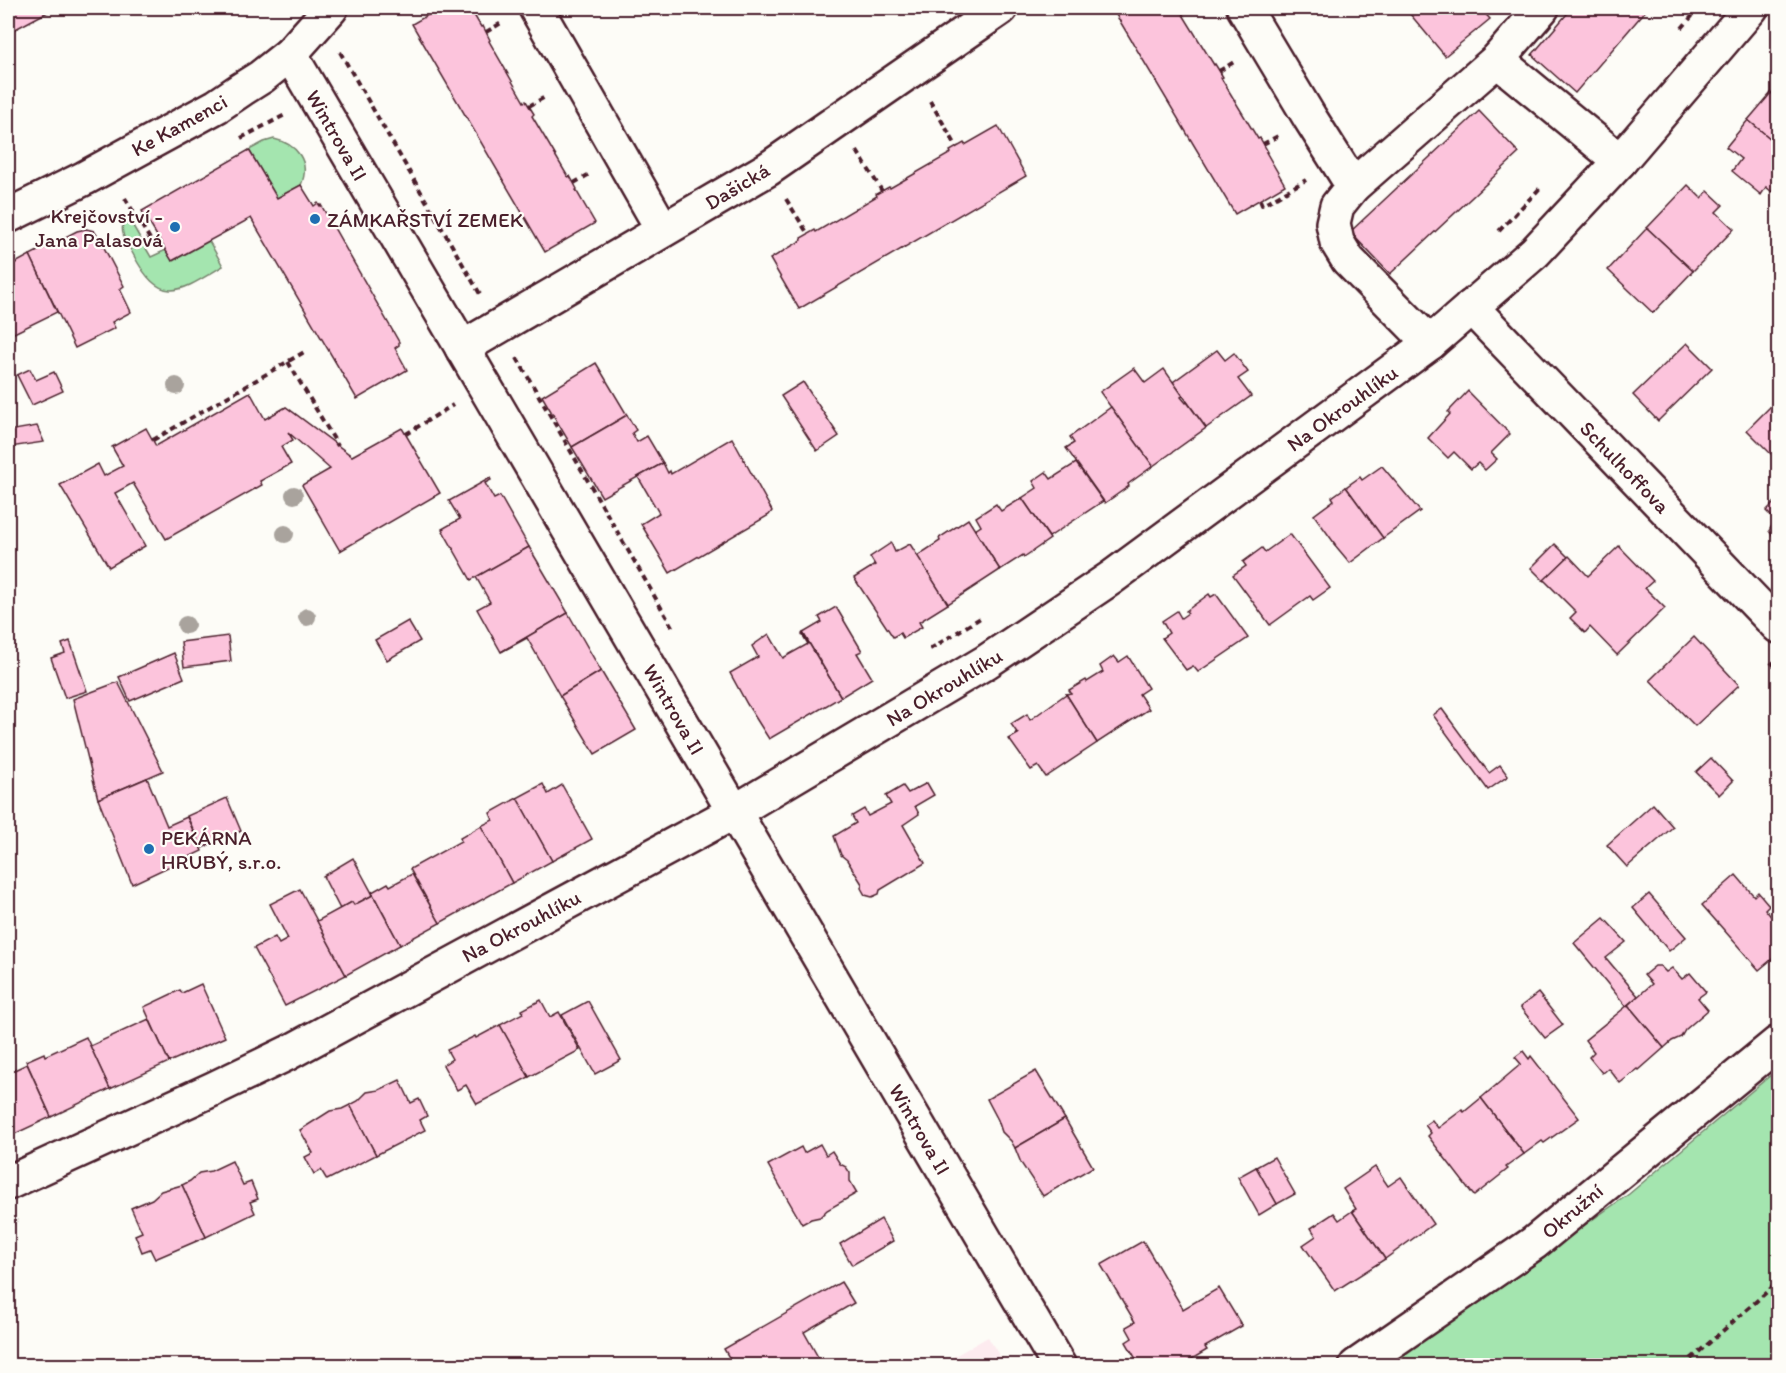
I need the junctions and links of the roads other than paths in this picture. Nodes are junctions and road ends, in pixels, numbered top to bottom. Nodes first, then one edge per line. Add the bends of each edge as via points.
1 (331, 8) edge
2 (536, 8) edge
3 (1001, 8) edge
4 (1244, 8) edge
5 (1542, 8) edge
6 (1751, 8) edge
7 (290, 54) junction
8 (1497, 60) junction
9 (1620, 161) junction
10 (1346, 174) junction
11 (8, 216) edge
12 (663, 230) junction
13 (1471, 307) junction
14 (1430, 343) junction
15 (462, 348) junction
16 (1779, 626) edge
17 (734, 812) junction
18 (1779, 1043) edge
19 (8, 1183) edge
20 (1368, 1357) edge
21 (1059, 1365) edge

1 - 7 street, Ke Kamenci
2 - 12 street
3 - 12 street, Dašická via 768,169
4 - 10 street
5 - 8 street
6 - 9 street, Na Okrouhlíku
7 - 11 street, Ke Kamenci via 217,106
7 - 15 street, Wintrova II
8 - 9 street
8 - 10 street
9 - 13 street, Na Okrouhlíku via 1535,252
10 - 14 street via 1333,223 1337,242 1348,260
12 - 15 street, Dašická
13 - 14 street, Na Okrouhlíku
13 - 16 street, Schulhoffova
14 - 17 street, Na Okrouhlíku via 1111,578 986,663
15 - 17 street, Wintrova II
17 - 19 street, Na Okrouhlíku via 288,1053
17 - 21 street, Wintrova II
18 - 20 street, Okružní via 1534,1243

